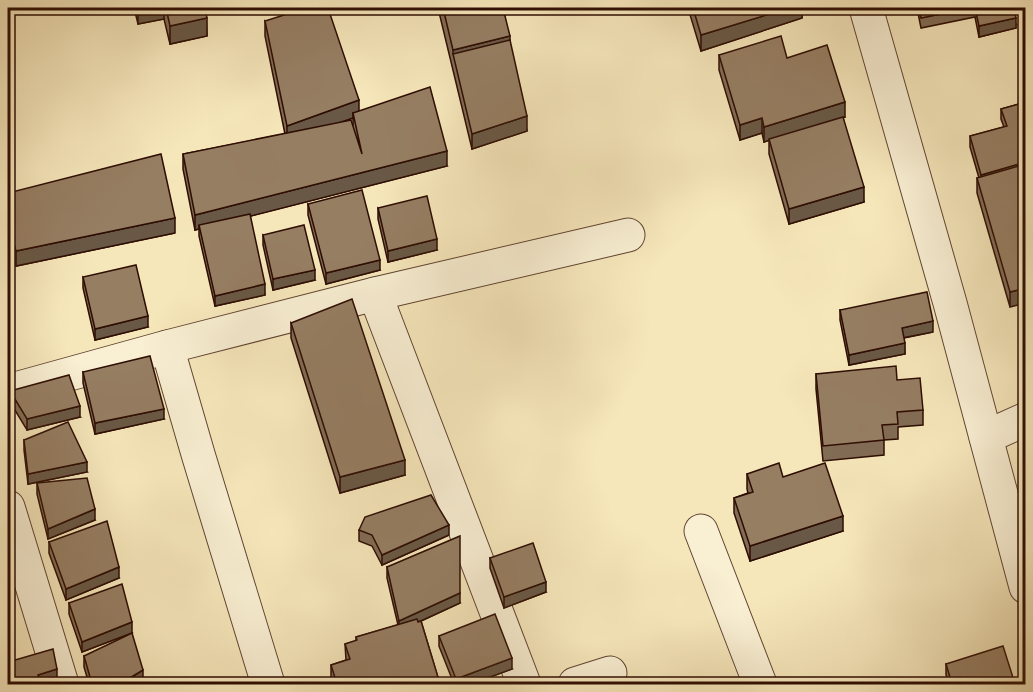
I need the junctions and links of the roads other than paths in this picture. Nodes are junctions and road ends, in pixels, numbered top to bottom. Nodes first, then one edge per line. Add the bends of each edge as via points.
1 (866, 8) edge
2 (628, 235) dead end
3 (375, 294) junction
4 (168, 347) junction
5 (8, 391) edge
6 (1026, 419) edge
7 (986, 437) junction
8 (8, 507) edge
9 (701, 531) dead end
10 (1026, 587) edge
11 (53, 653) junction
12 (19, 663) edge
13 (610, 673) dead end
14 (62, 684) edge
15 (268, 684) edge
16 (524, 684) edge
17 (575, 684) edge
18 (760, 684) edge

1 - 7 street
2 - 3 street
3 - 4 street
3 - 16 street
4 - 5 street
4 - 15 street
6 - 7 street
7 - 10 street
8 - 11 street
9 - 18 street
11 - 12 street
11 - 14 street
13 - 17 street

